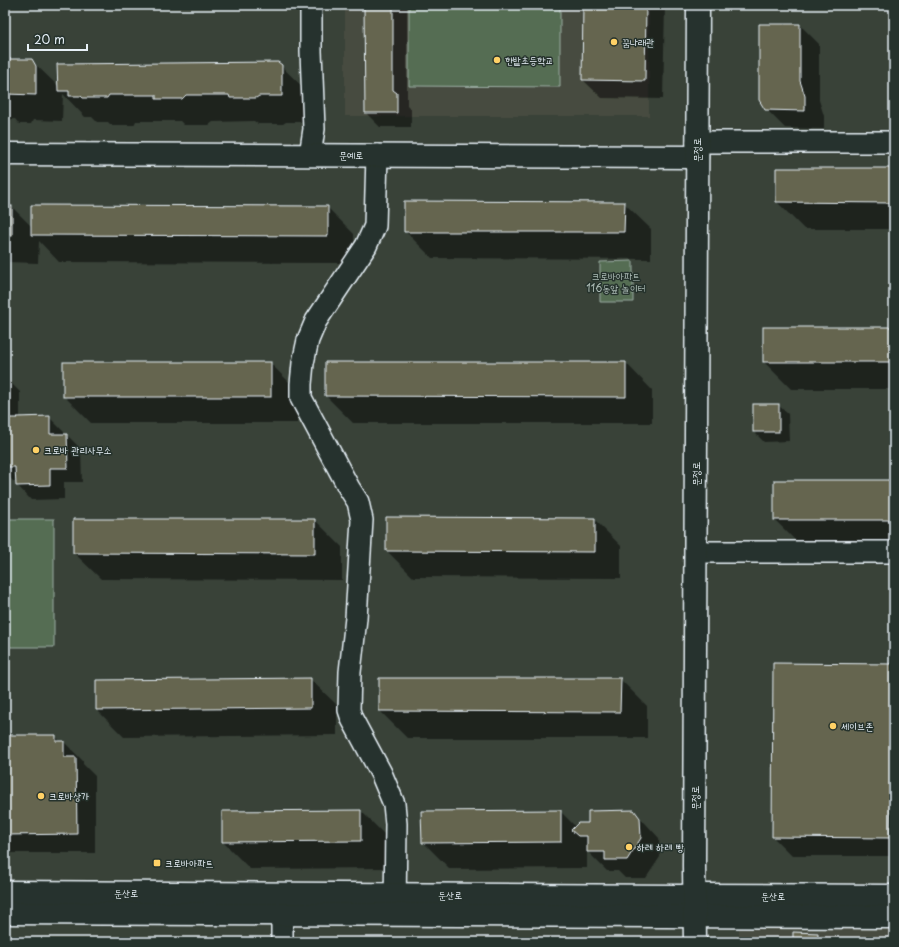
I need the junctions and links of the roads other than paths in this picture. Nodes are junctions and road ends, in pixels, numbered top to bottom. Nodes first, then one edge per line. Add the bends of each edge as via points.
1 (311, 5) edge
2 (698, 5) edge
3 (894, 142) edge
4 (697, 150) junction
5 (5, 154) edge
6 (310, 155) junction
7 (377, 155) junction
8 (696, 552) junction
9 (894, 552) edge
10 (5, 892) edge
11 (695, 895) junction
12 (894, 896) edge
13 (282, 904) junction
14 (395, 905) junction
15 (5, 913) edge
16 (694, 917) junction
17 (894, 917) edge
18 (282, 942) edge
19 (695, 942) edge

1 - 6 street via 314,129
2 - 4 main road, 문정로
3 - 4 street
4 - 7 main road, 문예로
4 - 8 main road, 문정로
5 - 6 main road, 문예로
6 - 7 main road, 문예로
7 - 14 street via 375,226 366,246 316,321 308,340 303,363 301,398 358,502 362,520 349,710 394,804
8 - 9 street
8 - 11 main road, 문정로
10 - 13 main road, 둔산로
11 - 12 main road, 둔산로
11 - 14 main road, 둔산로
11 - 16 main road, 문정로
13 - 14 main road, 둔산로
13 - 15 main road, 둔산로
13 - 18 street
14 - 16 main road, 둔산로
16 - 17 main road, 둔산로
16 - 19 main road, 문정로

